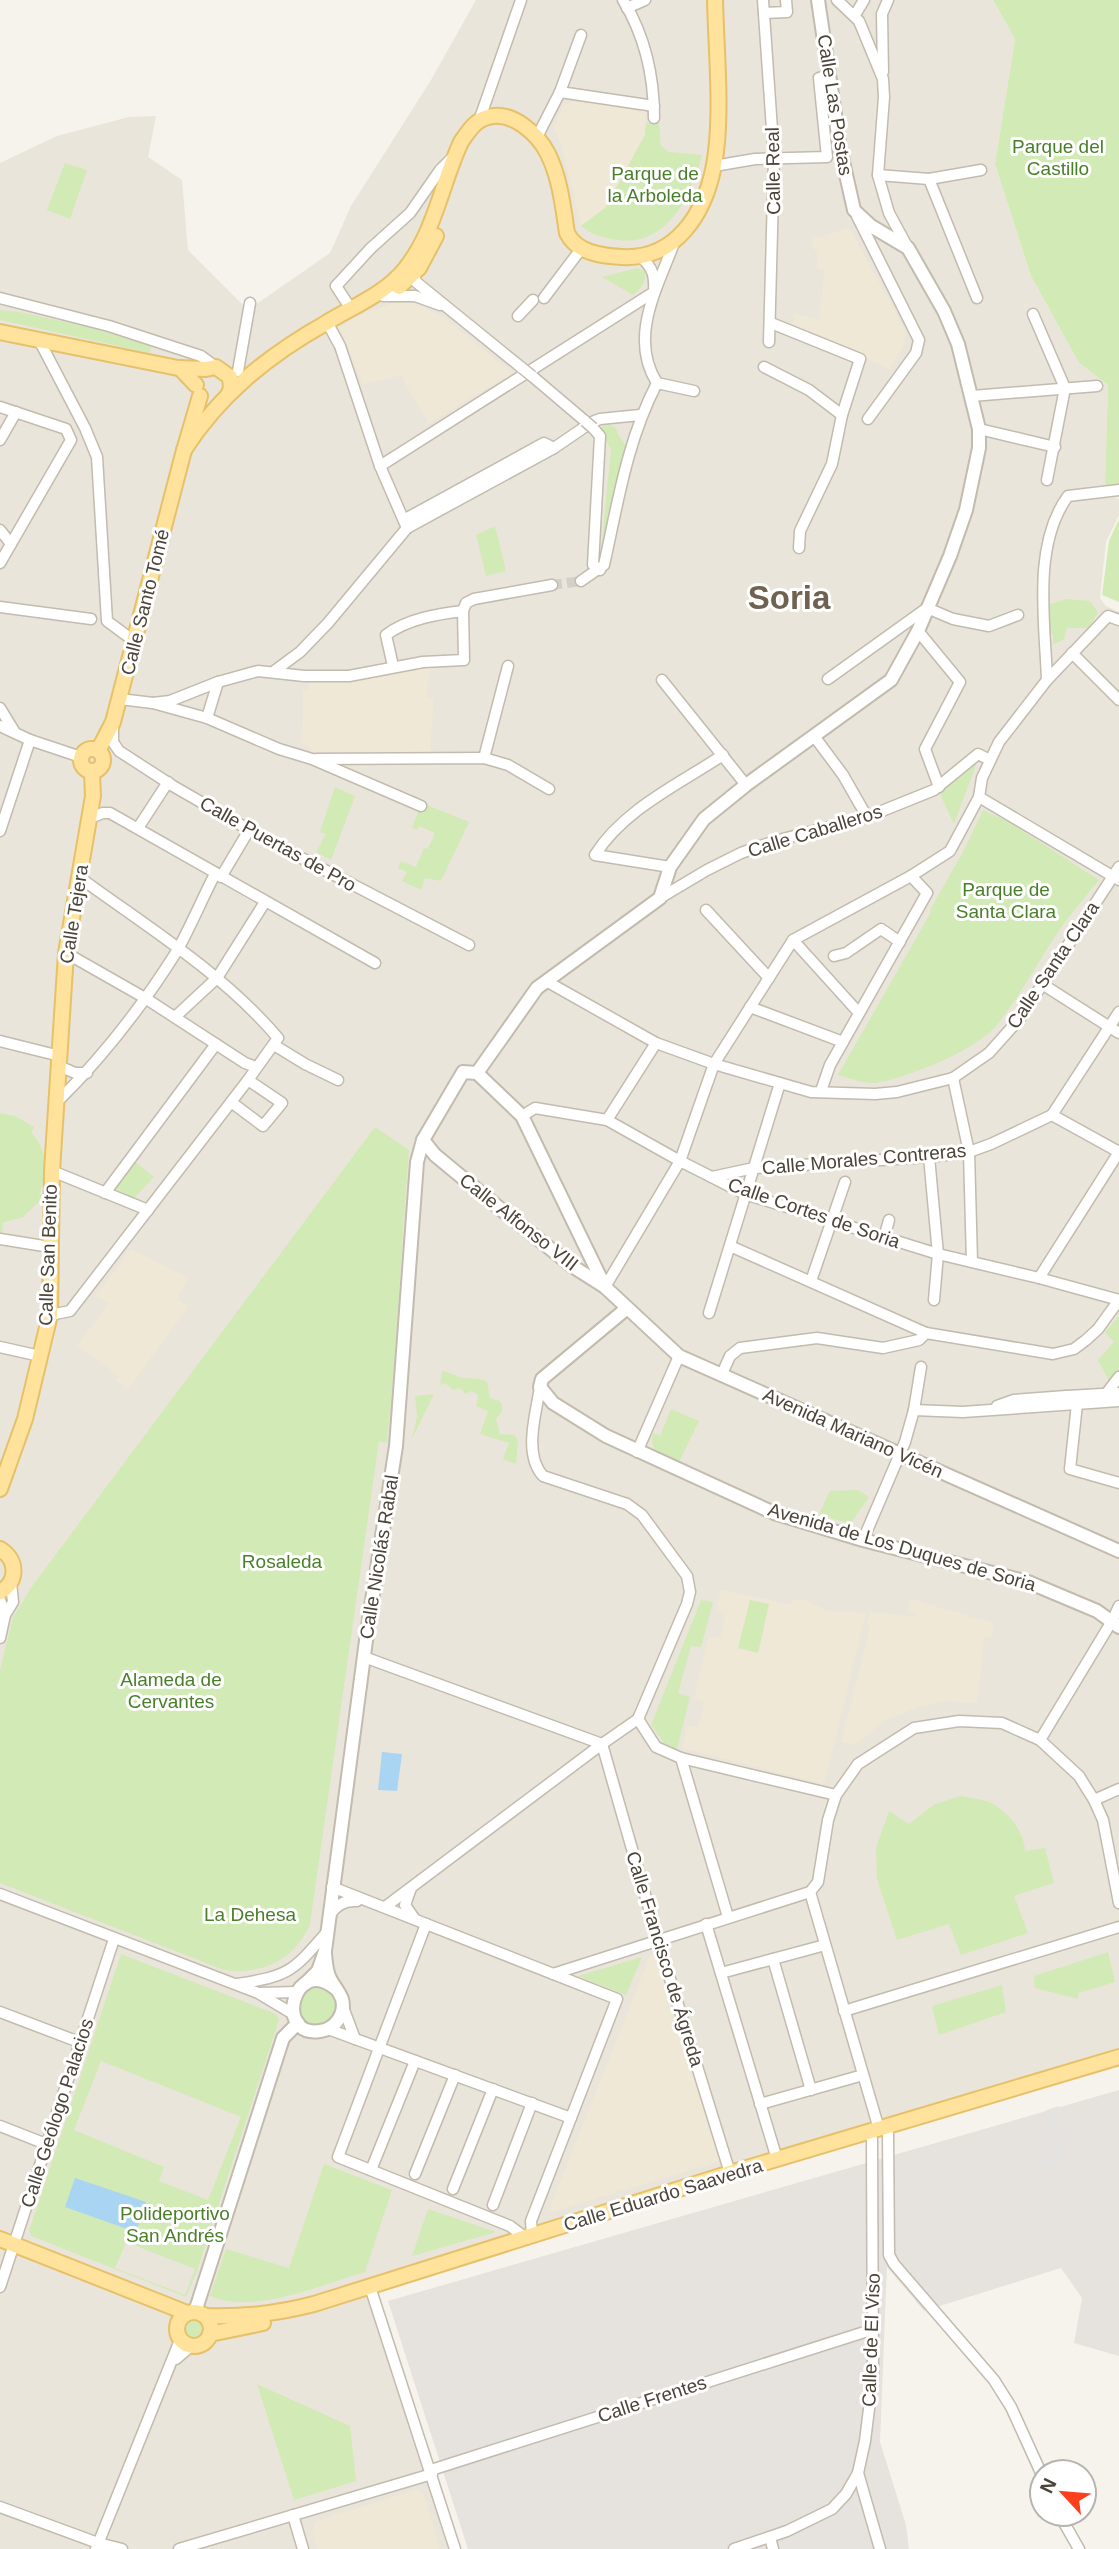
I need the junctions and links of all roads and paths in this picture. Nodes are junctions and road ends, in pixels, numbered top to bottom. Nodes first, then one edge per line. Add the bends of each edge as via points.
1 (522, 0) edge
2 (645, 0) edge
3 (715, 0) edge
4 (763, 0) edge
5 (786, 0) edge
6 (818, 0) edge
7 (837, 0) edge
8 (864, 0) edge
9 (888, 0) edge
10 (625, 4) edge
11 (764, 13) junction
12 (855, 15) junction
13 (581, 35) dead end
14 (830, 75) junction
15 (883, 79) junction
16 (560, 92) junction
17 (654, 106) junction
18 (654, 118) dead end
19 (479, 121) junction
20 (537, 137) junction
21 (454, 156) junction
22 (774, 158) junction
23 (714, 166) junction
24 (981, 170) dead end
25 (878, 175) junction
26 (447, 177) junction
27 (929, 179) junction
28 (854, 210) junction
29 (432, 221) junction
30 (674, 243) junction
31 (576, 244) junction
32 (908, 248) junction
33 (876, 253) junction
34 (641, 257) junction
35 (413, 271) junction
36 (654, 292) junction
37 (383, 296) junction
38 (977, 298) dead end
39 (1, 299) edge
40 (250, 303) dead end
41 (355, 307) junction
42 (451, 310) junction
43 (1033, 314) dead end
44 (518, 316) dead end
45 (327, 322) junction
46 (771, 323) junction
47 (0, 331) edge
48 (39, 341) junction
49 (769, 342) dead end
50 (258, 367) junction
51 (764, 367) dead end
52 (180, 368) junction
53 (222, 370) junction
54 (657, 383) junction
55 (1097, 386) dead end
56 (1065, 388) junction
57 (198, 391) junction
58 (695, 391) dead end
59 (972, 396) junction
60 (225, 397) junction
61 (0, 407) edge
62 (16, 412) junction
63 (640, 415) junction
64 (842, 415) junction
65 (868, 419) dead end
66 (593, 422) junction
67 (979, 429) junction
68 (0, 440) edge
69 (1055, 447) junction
70 (184, 450) junction
71 (380, 466) junction
72 (1047, 480) dead end
73 (1119, 490) edge
74 (407, 528) junction
75 (0, 530) edge
76 (11, 544) junction
77 (799, 548) dead end
78 (0, 563) edge
79 (600, 570) junction
80 (581, 581) tunnel mouth
81 (552, 585) tunnel mouth
82 (0, 607) edge
83 (927, 608) junction
84 (463, 611) junction
85 (1018, 615) dead end
86 (90, 619) dead end
87 (1119, 620) edge
88 (918, 631) junction
89 (134, 641) junction
90 (1072, 653) junction
91 (393, 666) junction
92 (508, 666) dead end
93 (273, 672) junction
94 (828, 679) dead end
95 (662, 680) dead end
96 (1047, 680) junction
97 (218, 682) junction
98 (120, 699) junction
99 (1119, 700) edge
100 (153, 703) junction
101 (0, 708) edge
102 (206, 718) junction
103 (113, 722) junction
104 (0, 726) edge
105 (14, 732) junction
106 (814, 736) junction
107 (30, 740) junction
108 (99, 751) junction
109 (723, 755) junction
110 (80, 757) junction
111 (484, 758) junction
112 (312, 760) junction
113 (990, 760) junction
114 (92, 772) junction
115 (168, 782) junction
116 (746, 785) junction
117 (940, 787) junction
118 (549, 789) dead end
119 (979, 797) junction
120 (421, 806) dead end
121 (2, 817) edge
122 (867, 817) junction
123 (90, 818) junction
124 (141, 830) junction
125 (249, 830) junction
126 (0, 831) edge
127 (670, 867) junction
128 (1117, 874) edge
129 (218, 876) junction
130 (911, 876) junction
131 (79, 877) junction
132 (660, 898) junction
133 (265, 902) junction
134 (706, 910) dead end
135 (793, 940) junction
136 (900, 942) junction
137 (469, 945) dead end
138 (177, 949) junction
139 (66, 953) junction
140 (834, 956) dead end
141 (375, 963) dead end
142 (217, 978) junction
143 (769, 978) junction
144 (1042, 984) junction
145 (541, 985) junction
146 (145, 998) junction
147 (750, 1007) junction
148 (1119, 1012) edge
149 (859, 1013) junction
150 (175, 1017) junction
151 (1109, 1027) junction
152 (1119, 1033) edge
153 (0, 1041) edge
154 (276, 1041) junction
155 (843, 1042) junction
156 (656, 1043) junction
157 (216, 1044) junction
158 (59, 1061) junction
159 (714, 1065) junction
160 (256, 1066) junction
161 (87, 1073) junction
162 (477, 1073) junction
163 (953, 1078) junction
164 (248, 1080) junction
165 (338, 1080) dead end
166 (780, 1083) junction
167 (821, 1091) junction
168 (57, 1102) junction
169 (232, 1102) junction
170 (1052, 1115) junction
171 (522, 1116) junction
172 (607, 1120) junction
173 (423, 1140) junction
174 (969, 1152) junction
175 (1119, 1152) edge
176 (435, 1155) junction
177 (929, 1157) junction
178 (417, 1161) junction
179 (680, 1161) junction
180 (754, 1168) junction
181 (51, 1171) junction
182 (712, 1177) junction
183 (845, 1182) dead end
184 (105, 1193) junction
185 (746, 1194) junction
186 (148, 1210) junction
187 (889, 1220) dead end
188 (832, 1221) junction
189 (884, 1238) junction
190 (0, 1239) edge
191 (50, 1247) junction
192 (730, 1247) junction
193 (938, 1254) junction
194 (972, 1262) junction
195 (1039, 1278) junction
196 (811, 1281) junction
197 (605, 1287) junction
198 (934, 1300) dead end
199 (1119, 1300) edge
200 (626, 1309) junction
201 (709, 1313) dead end
202 (50, 1315) junction
203 (926, 1333) junction
204 (0, 1347) edge
205 (40, 1356) junction
206 (679, 1356) junction
207 (921, 1367) dead end
208 (722, 1374) junction
209 (1119, 1377) edge
210 (540, 1387) junction
211 (1119, 1393) edge
212 (1106, 1394) junction
213 (1066, 1396) junction
214 (1119, 1401) edge
215 (1077, 1404) junction
216 (914, 1409) junction
217 (987, 1410) junction
218 (637, 1452) junction
219 (898, 1454) junction
220 (1119, 1483) edge
221 (0, 1489) edge
222 (863, 1540) junction
223 (0, 1549) edge
224 (1119, 1551) edge
225 (5, 1588) edge
226 (0, 1600) edge
227 (1119, 1606) edge
228 (5, 1615) junction
229 (1116, 1624) edge
230 (0, 1638) edge
231 (364, 1657) junction
232 (638, 1719) junction
233 (1040, 1740) junction
234 (602, 1744) junction
235 (681, 1758) junction
236 (1119, 1789) edge
237 (836, 1795) junction
238 (1094, 1800) junction
239 (332, 1887) junction
240 (411, 1887) junction
241 (810, 1892) junction
242 (0, 1894) edge
243 (365, 1901) junction
244 (1119, 1903) edge
245 (385, 1907) junction
246 (329, 1916) junction
247 (728, 1917) junction
248 (415, 1920) junction
249 (426, 1924) junction
250 (706, 1924) junction
251 (1119, 1927) edge
252 (327, 1932) junction
253 (114, 1939) junction
254 (658, 1940) junction
255 (825, 1945) junction
256 (325, 1951) junction
257 (773, 1959) junction
258 (721, 1973) junction
259 (553, 1974) junction
260 (233, 1984) junction
261 (301, 1988) junction
262 (336, 1989) junction
263 (258, 1993) junction
264 (342, 2005) junction
265 (844, 2011) junction
266 (0, 2012) edge
267 (295, 2018) junction
268 (328, 2029) junction
269 (355, 2039) junction
270 (79, 2042) junction
271 (379, 2048) junction
272 (1119, 2057) edge
273 (415, 2061) junction
274 (1119, 2066) edge
275 (455, 2075) junction
276 (863, 2075) junction
277 (493, 2089) junction
278 (811, 2090) junction
279 (532, 2103) junction
280 (761, 2104) junction
281 (571, 2118) junction
282 (0, 2126) edge
283 (880, 2134) junction
284 (46, 2144) junction
285 (777, 2159) junction
286 (371, 2170) junction
287 (730, 2173) junction
288 (415, 2174) dead end
289 (453, 2189) dead end
290 (493, 2205) dead end
291 (530, 2238) junction
292 (0, 2239) edge
293 (14, 2244) junction
294 (0, 2287) edge
295 (372, 2293) junction
296 (191, 2316) junction
297 (874, 2329) junction
298 (210, 2334) junction
299 (186, 2343) junction
300 (1034, 2458) edge
301 (431, 2472) junction
302 (858, 2473) junction
303 (0, 2507) edge
304 (293, 2515) junction
305 (1067, 2528) edge
306 (770, 2537) junction
307 (97, 2546) edge
308 (122, 2549) edge
309 (179, 2549) edge
310 (303, 2549) edge
311 (455, 2549) edge
312 (734, 2549) edge
313 (773, 2549) edge
314 (880, 2549) edge
315 (1079, 2549) edge

1 - 19 street
2 - 10 street
3 - 23 main road
4 - 11 street, Calle Real
5 - 11 street via 788,12
6 - 14 street, Calle Las Postas
7 - 12 street
8 - 12 street
9 - 15 street via 882,14
10 - 17 street via 645,43
11 - 22 street, Calle Real
12 - 15 street
13 - 16 street
14 - 22 street via 819,78 827,157
14 - 28 street, Calle Las Postas
15 - 25 street
16 - 17 street
16 - 20 street
17 - 18 street
19 - 20 main road via 509,118
19 - 21 main road
20 - 31 main road via 554,168 567,233
21 - 26 main road
21 - 41 street via 410,213 336,286
22 - 23 street
22 - 46 street, Calle Real
23 - 30 main road via 696,212
24 - 27 street
25 - 27 street
25 - 32 street via 889,213
26 - 29 main road
26 - 35 main road via 441,226 432,248
27 - 38 street
28 - 32 street via 870,226
28 - 33 street, Calle Las Postas
29 - 35 street via 429,240
29 - 41 main road via 404,271
30 - 34 main road
30 - 36 street
31 - 34 main road via 602,256
31 - 44 street via 538,299
32 - 33 street via 885,242
32 - 59 street via 944,311
33 - 65 street, Calle Las Postas via 919,340 916,353
34 - 36 street via 651,267
35 - 37 main road via 405,283
35 - 42 street via 416,282
36 - 54 street via 643,335 650,372
36 - 71 street
37 - 41 main road
37 - 42 street via 415,296
39 - 53 street via 108,326 201,356
40 - 53 street
41 - 45 main road, Calle Santo Tomé
42 - 66 street, bridge
43 - 56 street
45 - 50 main road, Calle Santo Tomé
45 - 71 street via 340,346
46 - 49 street, Calle Real
46 - 64 street via 860,359
47 - 48 main road
48 - 52 main road
48 - 89 street via 96,457 107,621
50 - 53 main road
50 - 60 main road, Calle Santo Tomé
51 - 64 street via 809,390
52 - 53 main road
52 - 57 main road
53 - 57 main road via 199,376
53 - 60 main road via 231,381
54 - 58 street
54 - 63 street
55 - 56 street
56 - 59 street
56 - 69 street
57 - 60 main road via 209,402
57 - 70 main road, Calle Santo Tomé
59 - 67 street
60 - 70 main road, Calle Santo Tomé
61 - 62 street
62 - 68 street
62 - 76 street via 66,429 71,440
63 - 66 street
63 - 79 street
64 - 77 street via 832,464 800,531
66 - 74 street via 554,448 544,443 409,517
66 - 79 street via 600,436 593,565
67 - 69 street
67 - 83 street via 965,510
69 - 72 street
70 - 89 main road, Calle Santo Tomé
71 - 74 street
73 - 96 street via 1068,496 1058,509 1042,569
74 - 93 street via 328,623
75 - 76 street
76 - 78 street
79 - 80 street
81 - 84 street via 474,599
82 - 86 street
83 - 85 street via 989,626
83 - 88 street
83 - 94 street
84 - 91 street via 396,627 386,635
84 - 91 street via 464,660
87 - 90 street via 1108,616
88 - 106 street via 891,680
88 - 117 street via 960,682 925,749
89 - 98 main road, Calle Santo Tomé
90 - 96 street
90 - 99 street
91 - 93 street via 349,676
92 - 111 street
93 - 97 street via 258,671
95 - 109 street
96 - 113 street
97 - 100 street
97 - 102 street
98 - 100 street
98 - 103 main road, Calle Santo Tomé
100 - 102 street
101 - 105 street
102 - 112 street
103 - 108 main road, Calle Santo Tomé
103 - 115 street, Calle Puertas de Pro via 113,741 119,751
104 - 105 street
105 - 107 street
106 - 116 street
106 - 122 street
107 - 110 street
107 - 121 street
108 - 110 main road via 87,750
108 - 114 main road via 103,762
109 - 116 street
109 - 127 street via 645,805 605,839 595,855
110 - 114 main road via 82,766
111 - 112 street
111 - 118 street via 508,765
112 - 120 street
113 - 117 street, Calle Caballeros via 978,754
113 - 119 street
114 - 123 main road, Calle Tejera
115 - 124 street
115 - 125 street, Calle Puertas de Pro
116 - 127 street via 704,819
117 - 122 street, Calle Caballeros
119 - 128 street
119 - 130 street via 950,851
121 - 126 street
122 - 132 street, Calle Caballeros via 741,853
123 - 124 street via 110,813
123 - 131 main road, Calle Tejera
124 - 129 street
125 - 129 street
125 - 137 street, Calle Puertas de Pro
127 - 132 street
128 - 144 street, Calle Santa Clara
129 - 133 street
129 - 138 street
130 - 135 street
130 - 136 street via 927,893
131 - 138 street
131 - 139 main road, Calle Tejera
132 - 145 street, Calle Caballeros
133 - 141 street
133 - 142 street
134 - 143 street
135 - 143 street
135 - 149 street
136 - 140 street via 881,929
136 - 149 street
138 - 142 street
138 - 146 street
139 - 146 street
139 - 158 main road, Calle Tejera
142 - 150 street
142 - 154 street via 264,1020
143 - 147 street
144 - 151 street
144 - 163 street, Calle Santa Clara via 989,1053
145 - 156 street, Calle Santa Clara
145 - 162 street
146 - 150 street
146 - 161 street
147 - 155 street
147 - 159 street
148 - 151 street
149 - 155 street
150 - 157 street
151 - 152 street
151 - 170 street
153 - 158 street
154 - 160 street
154 - 165 street
155 - 167 street
156 - 159 street, Calle Santa Clara
156 - 172 street
157 - 160 street
157 - 184 street
158 - 161 street via 75,1073
158 - 168 main road, Calle San Benito
159 - 166 street, Calle Santa Clara
159 - 179 street
160 - 164 street
161 - 168 street
162 - 171 street
162 - 173 street, Calle Nicolás Rabal via 463,1072
163 - 167 street, Calle Santa Clara via 897,1092
163 - 174 street
164 - 169 street
164 - 169 street via 282,1103 263,1126
166 - 167 street, Calle Santa Clara
166 - 180 street
168 - 181 main road, Calle San Benito
169 - 186 street
170 - 174 street, Calle Morales Contreras
170 - 175 street
171 - 172 street, Calle Cortes de Soria via 535,1108
171 - 197 street
172 - 179 street, Calle Cortes de Soria
173 - 176 street, Calle Alfonso VIII
173 - 178 street, Calle Nicolás Rabal
174 - 177 street, Calle Morales Contreras
174 - 194 street
175 - 195 street
176 - 178 street
176 - 197 street, Calle Alfonso VIII via 572,1266
177 - 180 street, Calle Morales Contreras
177 - 193 street
178 - 231 street, Calle Nicolás Rabal via 396,1446
179 - 182 street, Calle Cortes de Soria
179 - 197 street
180 - 182 street, Calle Morales Contreras
180 - 185 street
181 - 184 street
181 - 191 main road, Calle San Benito
182 - 185 street, Calle Cortes de Soria
183 - 188 street
184 - 186 street
185 - 188 street, Calle Cortes de Soria
185 - 192 street
186 - 202 street via 70,1311
187 - 189 street
188 - 189 street, Calle Cortes de Soria
188 - 196 street
189 - 193 street, Calle Cortes de Soria
190 - 191 street
191 - 202 main road, Calle San Benito
192 - 196 street
192 - 201 street
193 - 194 street, Calle Cortes de Soria
193 - 198 street
194 - 195 street, Calle Cortes de Soria
195 - 199 street, Calle Cortes de Soria
196 - 203 street
197 - 200 street, Avenida Mariano Vicén
199 - 203 street via 1086,1340 1074,1349 1053,1354
200 - 206 street, Avenida Mariano Vicén
200 - 210 street via 545,1376
202 - 205 main road, Calle San Benito
203 - 208 street via 919,1340 883,1348 817,1338 740,1348 730,1356
204 - 205 street
205 - 221 main road, Calle San Benito via 25,1419
206 - 208 street, Avenida Mariano Vicén
206 - 218 street
207 - 216 street
208 - 219 street, Avenida Mariano Vicén
209 - 212 street
210 - 218 street, Avenida de Los Duques de Soria via 565,1411
210 - 232 street via 532,1435 535,1468 542,1476 627,1504 642,1515 687,1576 687,1604
211 - 212 street
212 - 213 street
213 - 215 street
213 - 217 street via 1014,1400
214 - 215 street
215 - 217 street
215 - 220 street via 1070,1469
216 - 217 street
216 - 219 street
218 - 222 street, Avenida de Los Duques de Soria via 774,1513
219 - 222 street
219 - 224 street, Avenida Mariano Vicén
222 - 229 street, Avenida de Los Duques de Soria via 1028,1582 1097,1611
223 - 225 main road via 14,1566
225 - 228 street via 13,1602
226 - 228 street
227 - 229 street
228 - 230 street
229 - 233 street
231 - 234 street
231 - 239 street, Calle Nicolás Rabal
232 - 234 street
232 - 235 street via 656,1747
233 - 237 street via 1002,1723 959,1721 914,1728 858,1765
233 - 238 street via 1079,1776
234 - 240 street
234 - 254 street, Calle Francisco de Ágreda
235 - 237 street
235 - 247 street
236 - 238 street
237 - 241 street via 818,1882
238 - 244 street via 1105,1828
239 - 243 street
239 - 246 street, Calle Nicolás Rabal
240 - 245 street
240 - 248 street via 405,1905
241 - 247 street
241 - 255 street
242 - 253 street
243 - 245 street
243 - 246 street via 341,1903
245 - 248 street
246 - 252 street, Calle Nicolás Rabal
247 - 250 street
248 - 249 street
249 - 259 street
249 - 271 street
250 - 254 street
250 - 258 street
251 - 265 street
252 - 256 street, Calle Nicolás Rabal
252 - 260 street via 291,1971
253 - 260 street
253 - 270 street, Calle Geólogo Palacios
254 - 259 street
254 - 287 street, Calle Francisco de Ágreda
255 - 257 street
255 - 265 street
256 - 261 street, Calle Nicolás Rabal via 318,1971
256 - 262 street, Calle Nicolás Rabal via 327,1972
257 - 258 street
257 - 278 street
258 - 280 street
259 - 281 street via 617,1999
260 - 263 street
261 - 262 street via 321,1981
261 - 263 street
261 - 267 street via 292,2002
262 - 264 street
263 - 267 street
264 - 268 street via 340,2018
264 - 269 street
265 - 276 street
266 - 270 street
267 - 268 street via 313,2031
267 - 296 street via 283,2038
268 - 269 street
269 - 271 street
270 - 284 street, Calle Geólogo Palacios
271 - 273 street
271 - 286 street via 338,2157
272 - 283 main road, Calle Eduardo Saavedra
273 - 275 street
273 - 286 street
274 - 283 main road, Calle Eduardo Saavedra
275 - 277 street
275 - 288 street
276 - 278 street
276 - 283 street
277 - 279 street
277 - 289 street
278 - 280 street
279 - 281 street
279 - 290 street
280 - 285 street
281 - 291 street via 531,2221
282 - 284 street
283 - 285 main road, Calle Eduardo Saavedra
283 - 295 main road, Calle Eduardo Saavedra
283 - 297 street, Calle de El Viso
283 - 300 street via 889,2255 994,2380
284 - 293 street, Calle Geólogo Palacios
285 - 287 main road, Calle Eduardo Saavedra
286 - 291 street
287 - 291 main road, Calle Eduardo Saavedra
291 - 296 main road, Calle Eduardo Saavedra via 274,2314
292 - 293 main road
293 - 294 street, Calle Geólogo Palacios
293 - 296 main road
295 - 298 main road, Calle Eduardo Saavedra
295 - 301 street
296 - 298 main road via 210,2324
296 - 299 main road via 176,2331
297 - 301 street, Calle Frentes
297 - 302 street, Calle de El Viso via 873,2377
298 - 299 main road, Calle Eduardo Saavedra via 205,2342
299 - 307 street via 173,2362
301 - 304 street, Calle Frentes
301 - 311 street
302 - 306 street, Calle de El Viso via 832,2509
302 - 314 street
303 - 307 street
304 - 309 street, Calle Frentes
304 - 310 street
305 - 315 street
306 - 312 street, Calle de El Viso
306 - 313 street
307 - 308 street

